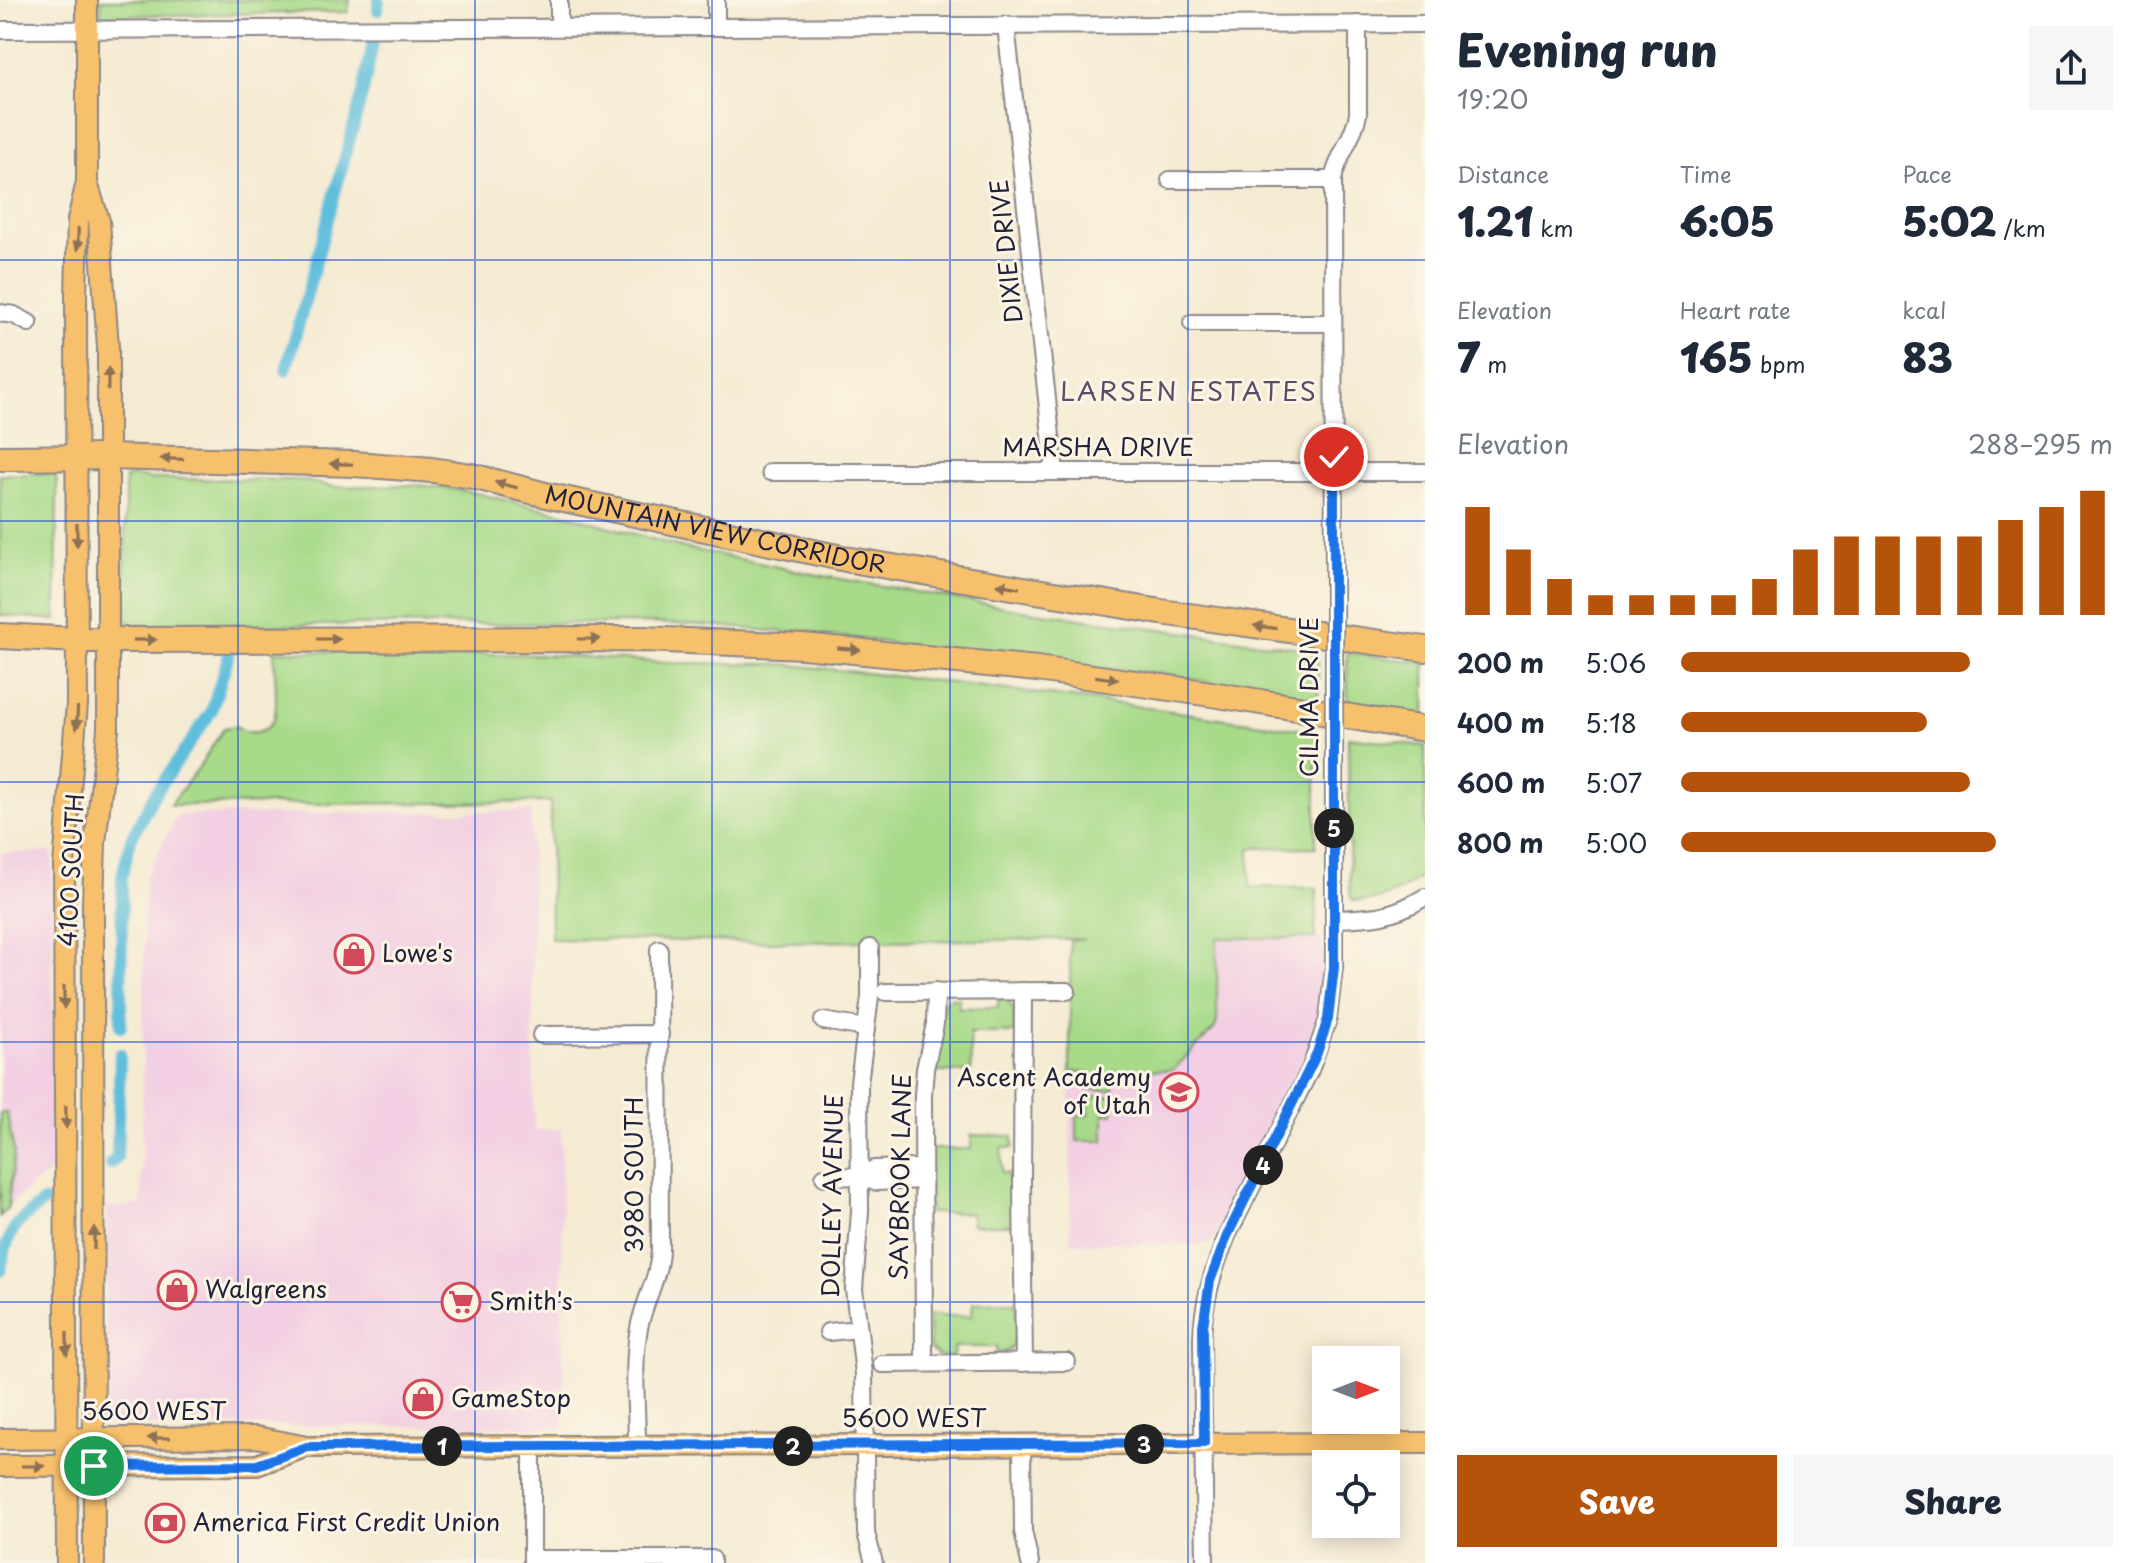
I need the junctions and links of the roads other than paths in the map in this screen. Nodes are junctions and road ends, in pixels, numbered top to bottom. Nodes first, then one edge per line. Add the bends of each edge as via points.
1 (87, 0) edge
2 (559, 0) edge
3 (716, 0) edge
4 (1358, 24) junction
5 (1425, 24) edge
6 (1006, 25) junction
7 (716, 26) junction
8 (559, 27) junction
9 (0, 30) edge
10 (87, 30) junction
11 (1170, 180) dead end
12 (1333, 180) junction
13 (87, 182) junction
14 (0, 313) edge
15 (29, 323) dead end
16 (1192, 323) dead end
17 (1333, 323) junction
18 (77, 457) junction
19 (108, 457) junction
20 (0, 458) edge
21 (1334, 471) junction
22 (770, 472) dead end
23 (1055, 472) junction
24 (1425, 472) edge
25 (0, 636) edge
26 (78, 640) junction
27 (108, 640) junction
28 (1425, 649) edge
29 (1425, 729) edge
30 (1425, 897) edge
31 (1334, 919) junction
32 (870, 948) dead end
33 (659, 949) dead end
34 (936, 991) junction
35 (1023, 991) junction
36 (1067, 991) dead end
37 (885, 992) dead end
38 (823, 1021) dead end
39 (866, 1028) junction
40 (660, 1034) junction
41 (541, 1035) dead end
42 (923, 1174) junction
43 (860, 1176) junction
44 (824, 1177) dead end
45 (858, 1329) junction
46 (828, 1332) dead end
47 (1067, 1362) dead end
48 (924, 1363) junction
49 (1024, 1363) junction
50 (882, 1364) dead end
51 (67, 1438) junction
52 (94, 1438) junction
53 (0, 1439) edge
54 (1204, 1443) junction
55 (1425, 1443) edge
56 (1022, 1445) junction
57 (532, 1446) junction
58 (637, 1446) junction
59 (866, 1446) junction
60 (307, 1447) junction
61 (0, 1466) edge
62 (67, 1466) junction
63 (94, 1466) junction
64 (532, 1561) edge
65 (712, 1561) edge
66 (67, 1563) edge
67 (94, 1563) edge
68 (874, 1563) edge
69 (1030, 1563) edge
70 (1205, 1563) edge

1 - 10 main road, 4100 SOUTH
2 - 8 street
3 - 7 street
4 - 5 street
4 - 6 street
4 - 12 street, CILMA DRIVE via 1358,114
6 - 7 street
6 - 23 street, DIXIE DRIVE
7 - 8 street
8 - 10 street
9 - 10 street
10 - 13 main road, 4100 SOUTH
11 - 12 street
12 - 17 street, CILMA DRIVE
13 -> 18 main road, 4100 SOUTH via 78,220
19 -> 13 main road, 4100 SOUTH via 102,255
14 - 15 street
16 - 17 street
17 - 21 street, CILMA DRIVE
18 - 19 highway, MOUNTAIN VIEW CORRIDOR
18 - 20 highway, MOUNTAIN VIEW CORRIDOR
18 -> 26 main road, 4100 SOUTH
19 - 27 main road, 4100 SOUTH
28 -> 19 highway, MOUNTAIN VIEW CORRIDOR via 851,560 472,476 393,466
21 - 23 street, MARSHA DRIVE
21 - 24 street, MARSHA DRIVE
21 - 31 street, CILMA DRIVE, bridge
22 - 23 street, MARSHA DRIVE
25 - 26 highway
26 - 27 highway
26 -> 51 main road, 4100 SOUTH via 64,865
27 -> 29 highway via 657,639 829,648 1097,677
52 -> 27 main road, 4100 SOUTH via 93,903 108,730
30 - 31 street via 1391,915
31 - 54 street, CILMA DRIVE via 1333,984 1323,1036 1227,1236 1208,1291 1202,1339
32 - 39 street, DOLLEY AVENUE
33 - 40 street, 3980 SOUTH
34 - 35 street
34 - 37 street
34 - 42 street, SAYBROOK LANE via 924,1086
35 - 36 street
35 - 49 street
38 - 39 street
39 - 43 street, DOLLEY AVENUE via 859,1083
40 - 41 street
40 - 58 street, 3980 SOUTH via 659,1268 637,1340
42 - 43 street via 874,1169
42 - 48 street, SAYBROOK LANE
43 - 44 street
43 - 45 street, DOLLEY AVENUE via 854,1289
45 - 46 street
45 - 59 street, DOLLEY AVENUE
47 - 49 street
48 - 49 street
48 - 50 street
51 - 52 main road, 5600 WEST
51 - 53 main road, 5600 WEST
51 - 62 main road, 4100 SOUTH
60 -> 52 main road, 5600 WEST via 256,1437
52 - 63 main road, 4100 SOUTH
54 - 55 main road, 5600 WEST
54 - 56 main road, 5600 WEST
54 - 70 street, CILMA DRIVE
56 - 59 main road, 5600 WEST
56 - 69 street via 1023,1531
57 - 58 main road, 5600 WEST
57 - 60 main road, 5600 WEST
57 - 64 street
58 - 59 main road, 5600 WEST
59 - 68 street, DOLLEY AVENUE via 866,1533
60 - 63 main road, 5600 WEST via 257,1465
61 -> 62 main road, 5600 WEST
62 - 63 main road, 5600 WEST
62 - 66 main road, 4100 SOUTH
63 - 67 main road, 4100 SOUTH
64 - 65 street

